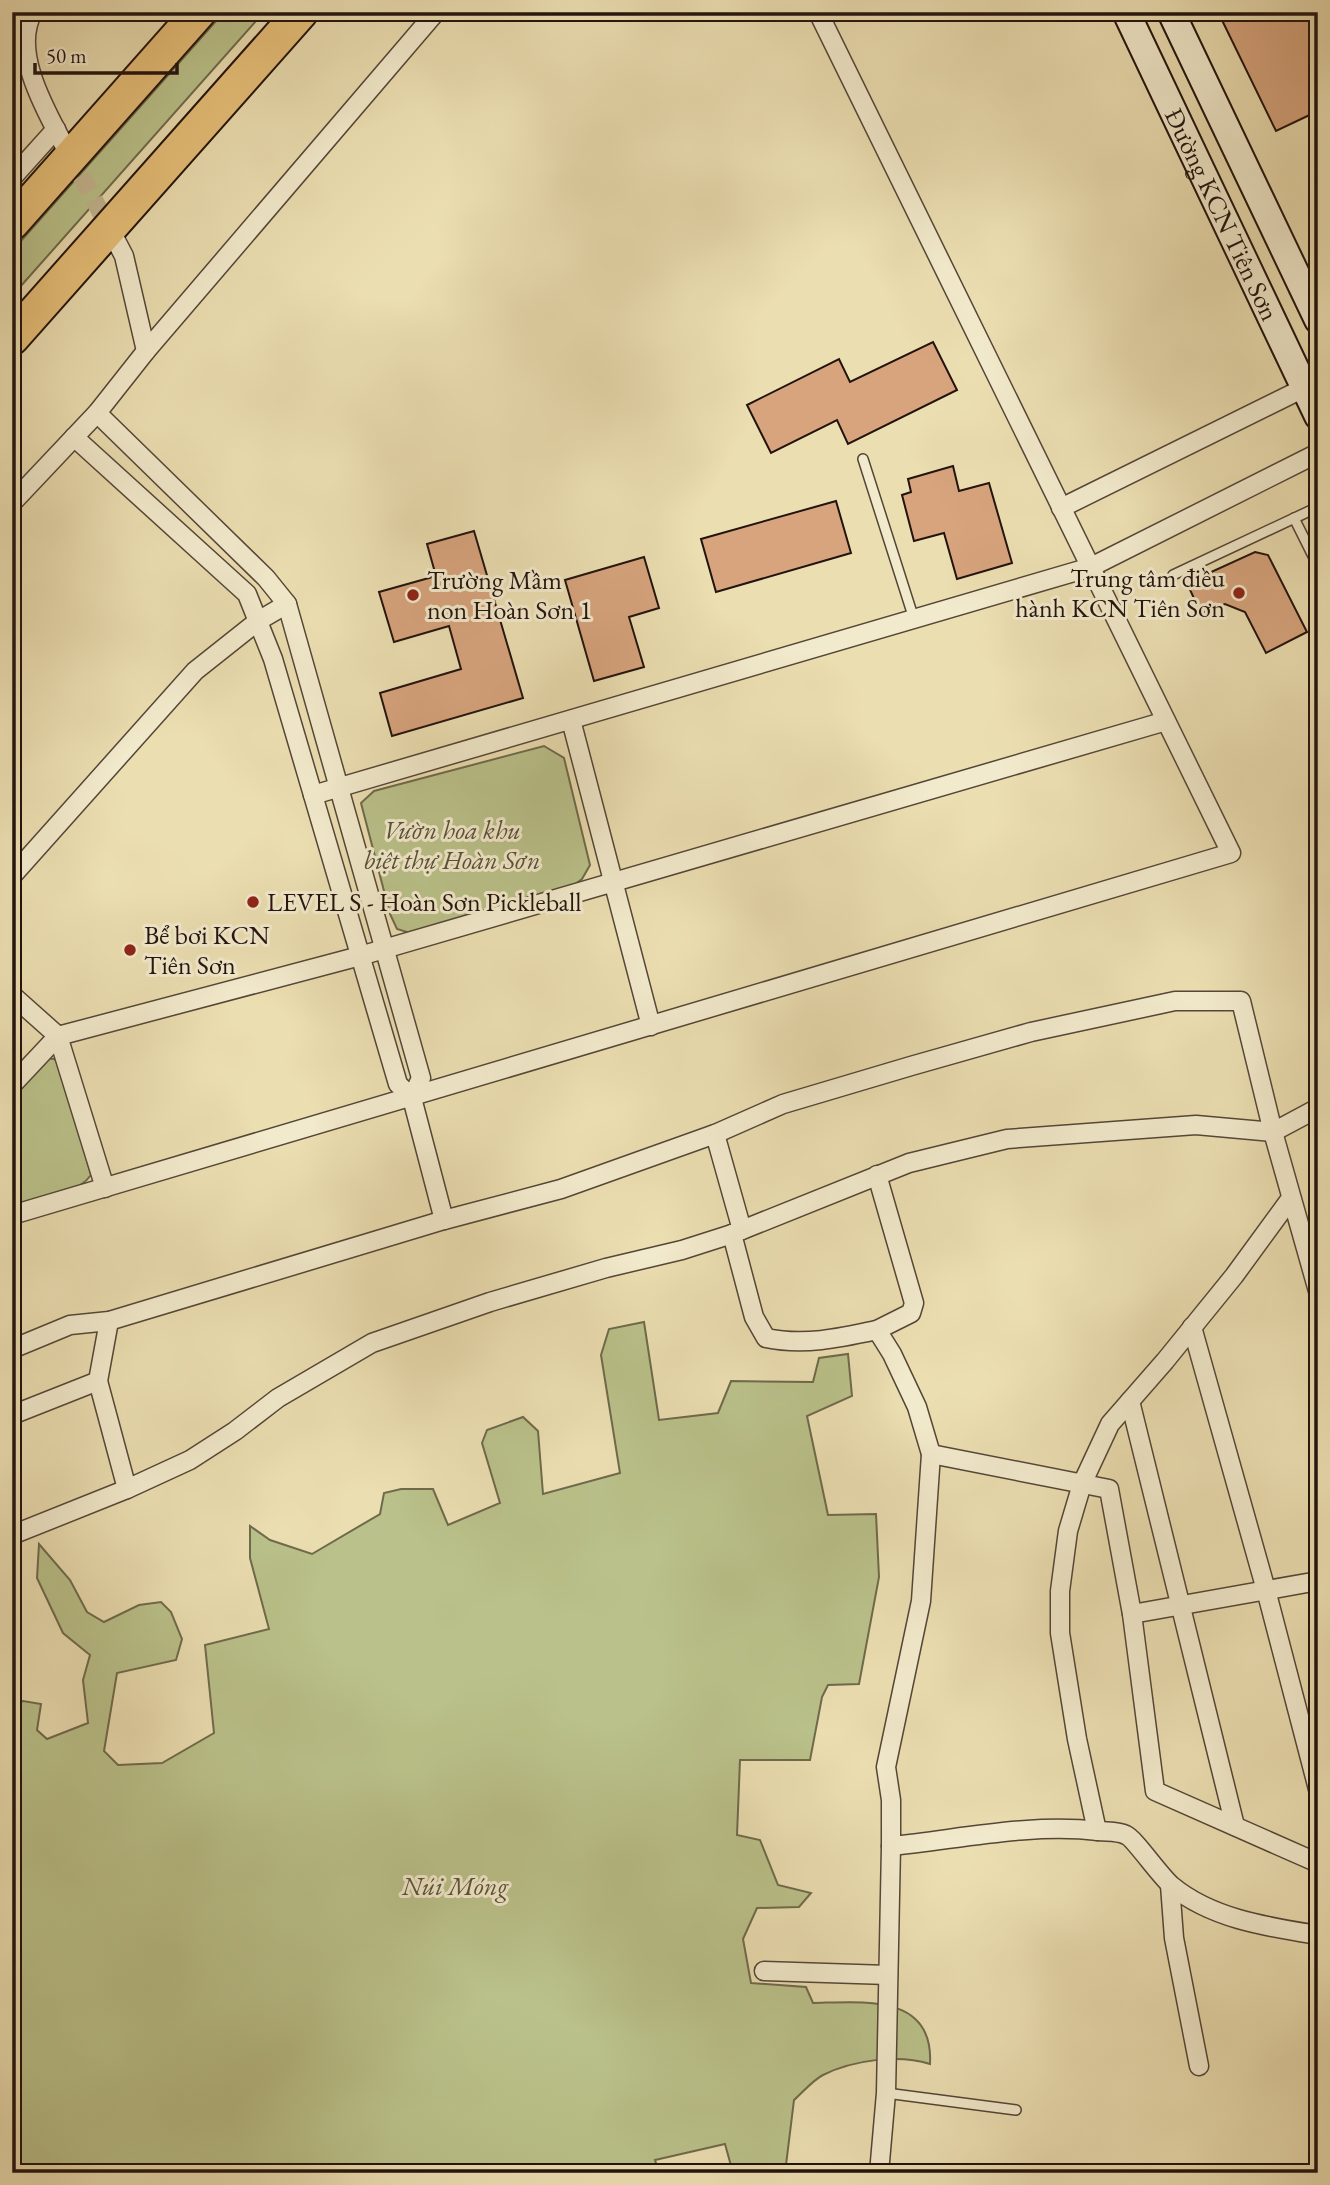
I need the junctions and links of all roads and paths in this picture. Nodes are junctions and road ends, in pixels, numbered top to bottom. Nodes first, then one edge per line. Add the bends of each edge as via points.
1 (33, 12) edge
2 (199, 12) edge
3 (301, 12) edge
4 (436, 12) edge
5 (818, 12) edge
6 (1126, 12) edge
7 (1171, 12) edge
8 (12, 178) edge
9 (12, 223) edge
10 (111, 233) tunnel mouth
11 (1318, 320) edge
12 (12, 338) edge
13 (146, 351) junction
14 (1304, 388) junction
15 (97, 413) junction
16 (1318, 416) edge
17 (74, 437) junction
18 (1318, 453) edge
19 (863, 459) dead end
20 (12, 503) edge
21 (1318, 507) edge
22 (1061, 508) junction
23 (1294, 518) junction
24 (1318, 566) edge
25 (1091, 567) junction
26 (1173, 575) dead end
27 (287, 604) junction
28 (914, 619) junction
29 (258, 621) junction
30 (571, 720) junction
31 (1166, 721) junction
32 (339, 788) junction
33 (313, 794) junction
34 (12, 876) edge
35 (614, 883) junction
36 (384, 949) junction
37 (360, 956) junction
38 (12, 995) edge
39 (651, 1026) junction
40 (58, 1036) junction
41 (12, 1085) edge
42 (412, 1098) junction
43 (1318, 1108) edge
44 (1273, 1132) junction
45 (715, 1134) junction
46 (877, 1175) junction
47 (104, 1188) junction
48 (1291, 1198) junction
49 (12, 1216) edge
50 (444, 1220) junction
51 (737, 1232) junction
52 (1318, 1291) edge
53 (109, 1321) junction
54 (1192, 1328) junction
55 (877, 1330) junction
56 (12, 1349) edge
57 (98, 1381) junction
58 (1130, 1401) junction
59 (12, 1415) edge
60 (930, 1454) junction
61 (1082, 1483) junction
62 (127, 1489) junction
63 (12, 1535) edge
64 (1318, 1581) edge
65 (1266, 1590) junction
66 (1180, 1606) junction
67 (1132, 1615) junction
68 (1318, 1789) edge
69 (1235, 1826) junction
70 (1097, 1831) junction
71 (891, 1846) junction
72 (1318, 1863) edge
73 (1170, 1885) junction
74 (1318, 1935) edge
75 (764, 1971) dead end
76 (888, 1975) junction
77 (1199, 2066) dead end
78 (886, 2093) junction
79 (1016, 2110) dead end
80 (879, 2173) edge

1 - 8 street via 24,30 26,57 60,137
2 - 9 highway
3 - 12 highway
4 - 13 street
5 - 22 street
6 - 14 main road, Đường KCN Tiên Sơn
7 - 11 main road, Đường KCN Tiên Sơn
10 - 13 street via 124,256
13 - 15 street
14 - 16 main road, Đường KCN Tiên Sơn
14 - 22 street
15 - 17 street
15 - 27 street
17 - 20 street
17 - 29 street via 247,594
18 - 25 street
19 - 28 lane
21 - 23 lane
22 - 25 street
23 - 24 lane
23 - 26 lane
25 - 28 street
25 - 31 street
27 - 29 street
27 - 32 street
28 - 30 street
29 - 33 street
29 - 34 street via 195,671
30 - 32 street
30 - 35 street
31 - 35 street
31 - 39 street via 1231,853
32 - 33 street
32 - 36 street
33 - 37 street
35 - 36 street
35 - 39 street
36 - 37 street
36 - 42 street via 421,1078
37 - 40 street
37 - 42 street via 398,1084
38 - 40 street
39 - 42 street
40 - 41 street
40 - 47 street
42 - 47 street
42 - 50 street
43 - 44 street
44 - 45 street via 1241,1001 1175,1001 1031,1032 911,1066 783,1104
44 - 46 street via 1196,1125 1007,1139
44 - 48 street
45 - 50 street via 561,1189
45 - 51 street
46 - 51 street
46 - 55 street via 914,1303 911,1313
47 - 49 street
48 - 52 street
48 - 54 street
50 - 53 street
51 - 55 street via 754,1317 766,1338 810,1342
51 - 62 street via 491,1301 372,1343 278,1398 190,1460
53 - 56 street via 70,1325
53 - 57 street
54 - 58 street
54 - 65 street
55 - 60 street via 917,1408
57 - 59 street
57 - 62 street
58 - 61 street via 1110,1424
58 - 66 street
60 - 61 street
60 - 71 street via 921,1601 886,1767
61 - 67 street via 1109,1489
61 - 70 street via 1068,1531 1060,1633
62 - 63 street
64 - 65 street
65 - 66 street
65 - 68 street
66 - 67 street
66 - 69 street
67 - 69 street via 1155,1791
69 - 72 street
70 - 71 street via 1001,1830
70 - 73 street via 1133,1838
71 - 76 street
73 - 74 street via 1214,1910 1258,1925
73 - 77 street via 1174,1938
75 - 76 street
76 - 78 street
78 - 79 lane
78 - 80 street

